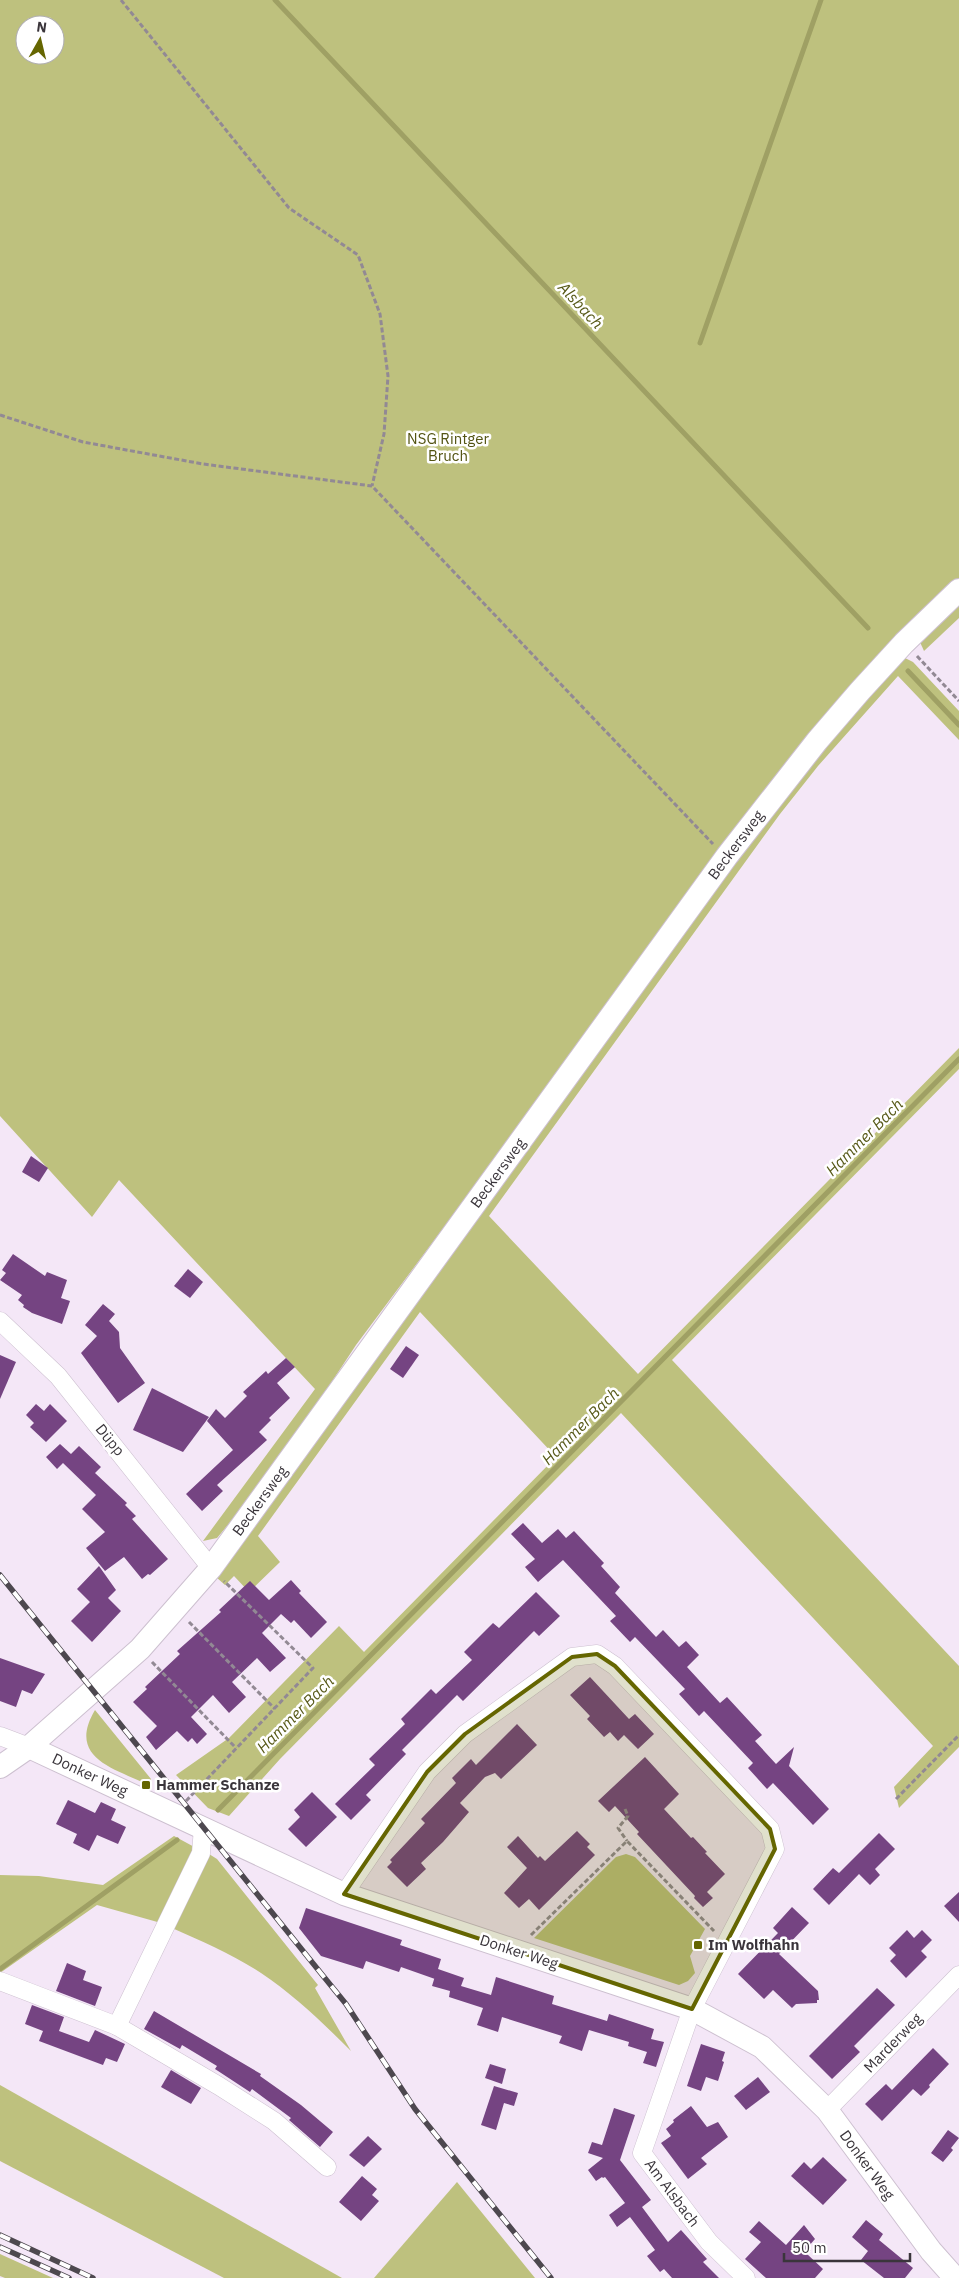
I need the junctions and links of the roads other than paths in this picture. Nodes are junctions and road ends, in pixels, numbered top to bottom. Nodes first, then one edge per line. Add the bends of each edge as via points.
1 (959, 590) edge
2 (0, 1321) edge
3 (211, 1568) junction
4 (0, 1736) edge
5 (29, 1747) junction
6 (0, 1768) edge
7 (203, 1828) junction
8 (344, 1894) junction
9 (959, 1975) edge
10 (0, 1980) edge
11 (692, 2009) junction
12 (117, 2026) junction
13 (827, 2110) junction
14 (327, 2167) dead end
15 (956, 2275) edge
16 (746, 2278) edge

1 - 3 street, Beckersweg via 904,643 817,741 727,856
2 - 3 street, Düpp via 58,1376
3 - 5 street, Beckersweg via 140,1649
4 - 5 street, Donker Weg
5 - 6 street, Beckersweg
5 - 7 street, Donker Weg
7 - 8 street, Donker Weg
7 - 12 street via 201,1853
8 - 11 street, Donker Weg
8 - 11 street via 427,1772 465,1734 572,1657 597,1654 615,1666 770,1829 775,1849
9 - 13 street, Marderweg
10 - 12 street
11 - 13 street, Donker Weg via 762,2047
11 - 16 street, Am Alsbach via 642,2153 709,2242
12 - 14 street via 274,2121
13 - 15 street, Donker Weg via 931,2251

